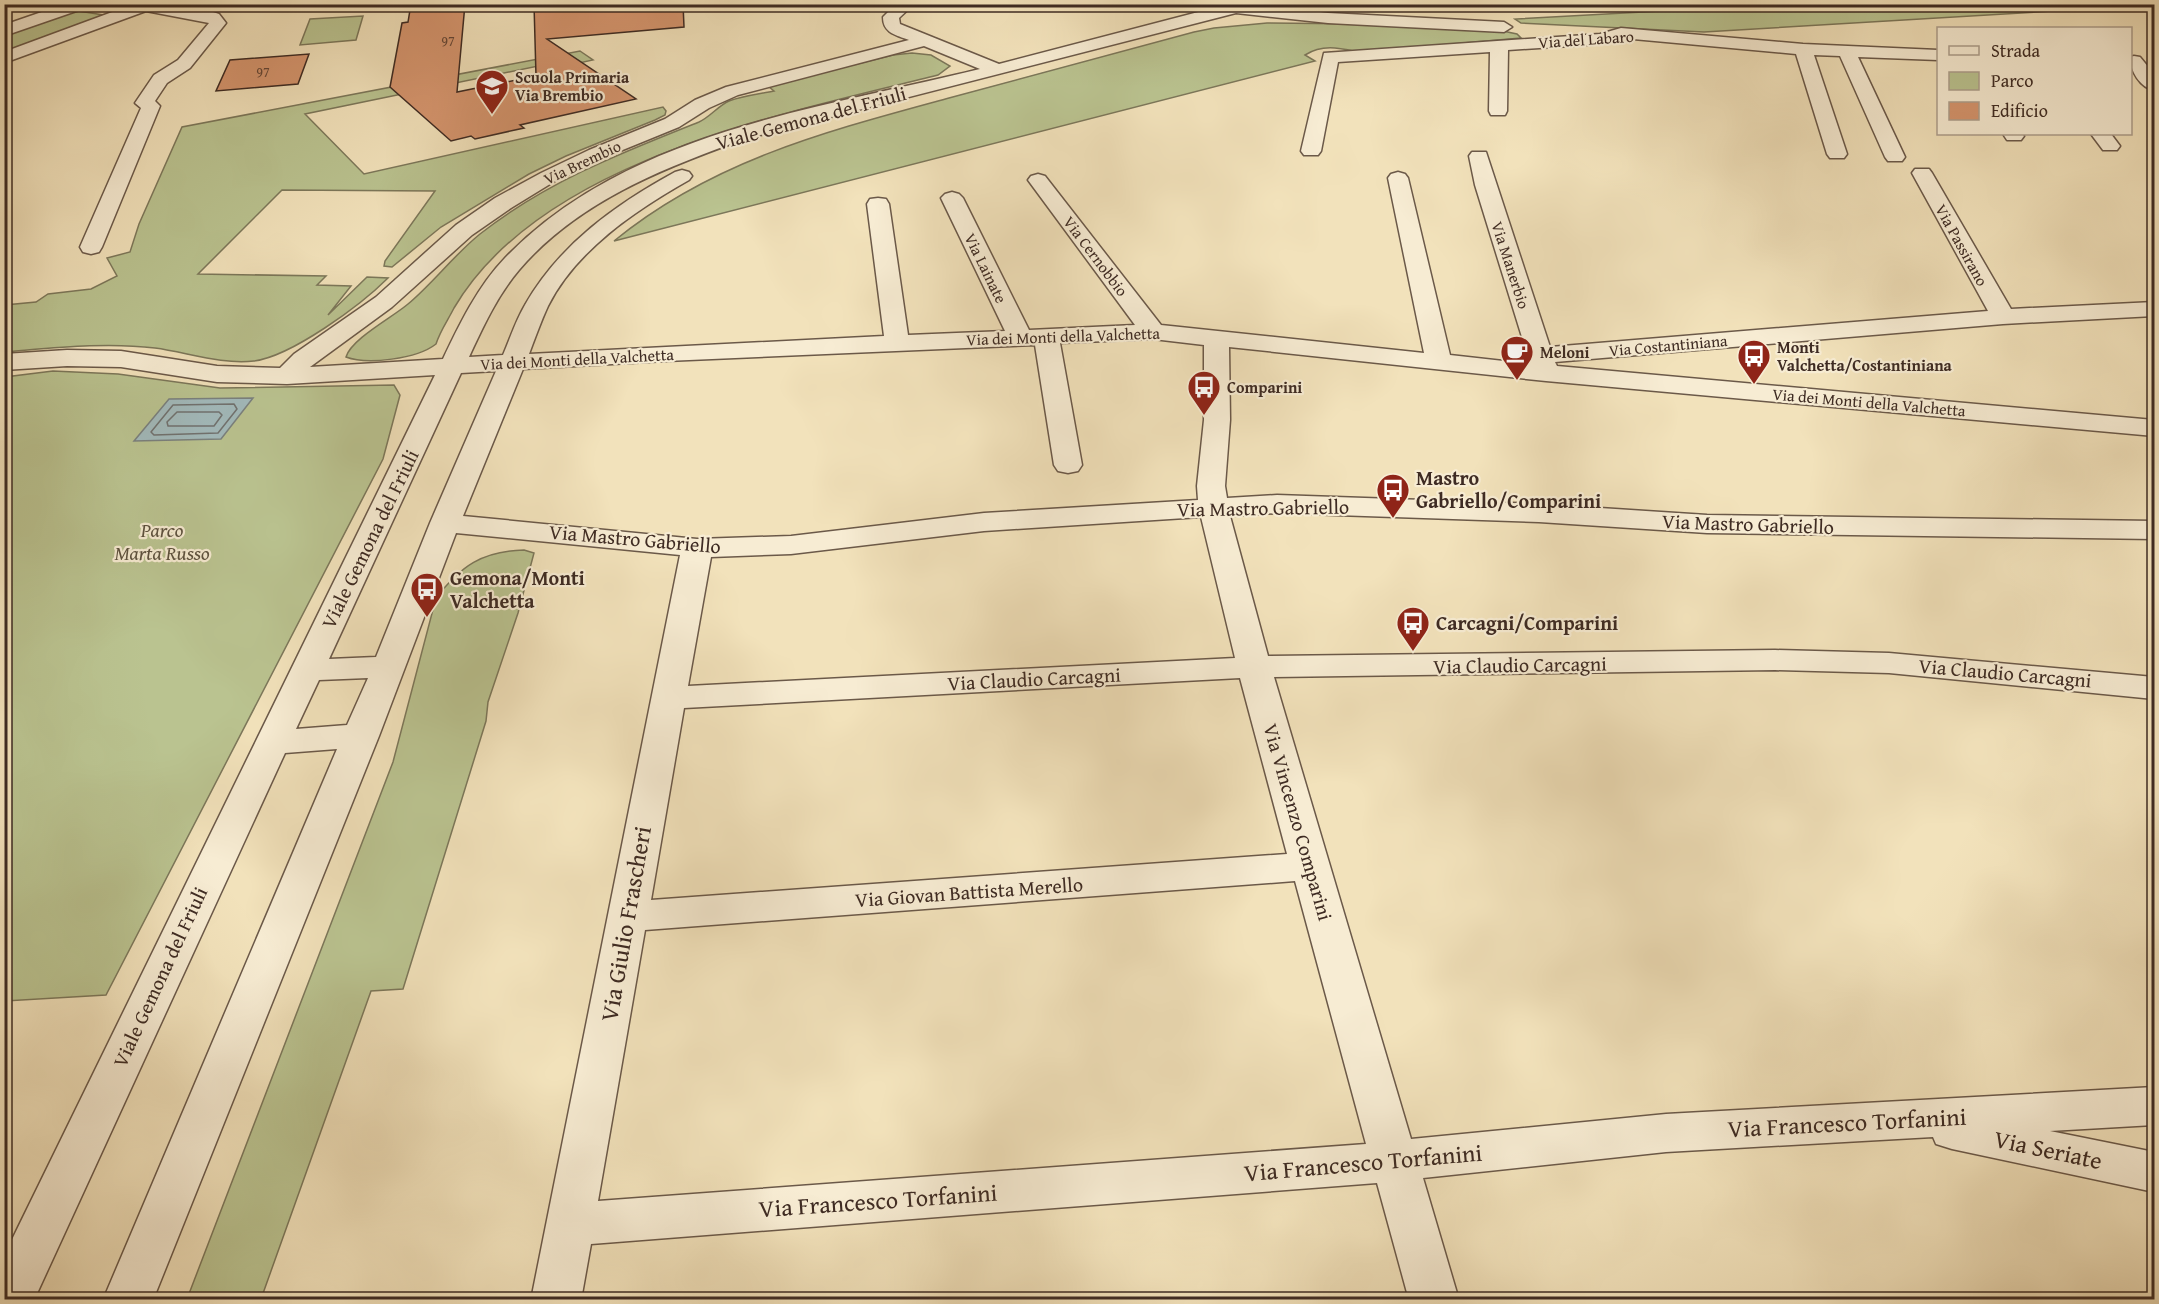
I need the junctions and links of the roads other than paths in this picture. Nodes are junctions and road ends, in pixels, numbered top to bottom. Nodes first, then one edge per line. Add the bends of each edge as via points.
1 (42, 4) edge
2 (906, 4) edge
3 (147, 5) edge
4 (70, 6) edge
5 (1241, 6) edge
6 (22, 8) dead end
7 (4, 31) edge
8 (1621, 33) junction
9 (925, 41) junction
10 (1499, 45) junction
11 (1803, 49) junction
12 (1847, 52) junction
13 (1937, 55) edge
14 (4, 58) edge
15 (2132, 61) edge
16 (2154, 61) edge
17 (998, 70) junction
18 (2154, 85) edge
19 (1498, 111) dead end
20 (1311, 151) dead end
21 (1837, 154) dead end
22 (1479, 156) dead end
23 (1895, 157) dead end
24 (1922, 174) dead end
25 (1398, 178) dead end
26 (1038, 180) dead end
27 (952, 198) dead end
28 (878, 204) dead end
29 (91, 247) dead end
30 (2154, 309) edge
31 (2002, 317) junction
32 (1153, 332) junction
33 (1033, 337) junction
34 (1216, 338) junction
35 (897, 343) junction
36 (4, 362) edge
37 (514, 362) junction
38 (1439, 362) junction
39 (1543, 364) junction
40 (453, 366) junction
41 (287, 376) junction
42 (2154, 428) edge
43 (1068, 465) dead end
44 (1213, 507) junction
45 (445, 523) junction
46 (2154, 530) edge
47 (697, 548) junction
48 (389, 667) junction
49 (1254, 667) junction
50 (308, 670) junction
51 (2154, 687) edge
52 (668, 698) junction
53 (361, 736) junction
54 (272, 742) junction
55 (1310, 866) junction
56 (627, 917) junction
57 (2154, 1106) edge
58 (1906, 1121) junction
59 (1396, 1161) junction
60 (2154, 1172) edge
61 (571, 1224) junction
62 (9, 1299) edge
63 (128, 1299) edge
64 (555, 1299) edge
65 (1434, 1299) edge

1 - 6 street
2 - 9 street via 891,17 891,24 904,34
3 - 14 street
3 - 29 street via 213,17 218,23 184,64 160,79 144,103 151,106
4 - 7 street
5 - 8 street via 1328,18 1500,19
5 - 17 street, Viale Gemona del Friuli
8 - 10 street, Via del Labaro via 1602,39
8 - 11 street, Via del Labaro
9 - 17 street
9 - 41 street, Via Brembio via 748,86 565,169 503,203 454,238 384,302 312,352
10 - 19 street
10 - 20 street, Via del Labaro via 1330,57
11 - 12 street, Via del Labaro
11 - 21 street
12 - 13 street, Via del Labaro
12 - 23 street
15 - 16 street
15 - 18 street
17 - 37 street, Viale Gemona del Friuli via 765,140 702,166 651,194 600,229 556,275 534,310
17 - 40 street, Viale Gemona del Friuli via 744,133 671,160 601,194 538,238 506,272 482,305
22 - 39 street, Via Manerbio
24 - 31 street, Via Passirano
25 - 38 street
26 - 32 street, Via Cernobbio
27 - 33 street, Via Lainate
28 - 35 street
30 - 31 street, Via Costantiniana
31 - 39 street, Via Costantiniana
32 - 33 street, Via dei Monti della Valchetta
32 - 34 street, Via dei Monti della Valchetta
33 - 35 street, Via dei Monti della Valchetta
33 - 43 street, Via Lainate
34 - 38 street, Via dei Monti della Valchetta
34 - 44 street, Via Vincenzo Comparini
35 - 37 street, Via dei Monti della Valchetta
36 - 41 street, Via dei Monti della Valchetta via 121,359 217,374
37 - 40 street, Via dei Monti della Valchetta
37 - 45 street, Viale Gemona del Friuli
38 - 39 street, Via dei Monti della Valchetta
39 - 42 street, Via dei Monti della Valchetta
40 - 41 street, Via dei Monti della Valchetta
40 - 50 street, Viale Gemona del Friuli
44 - 46 street, Via Mastro Gabriello via 1297,504 1707,524
44 - 47 street, Via Mastro Gabriello via 984,522 792,545
44 - 49 street, Via Vincenzo Comparini
45 - 47 street, Via Mastro Gabriello
45 - 48 street, Viale Gemona del Friuli
47 - 52 street, Via Giulio Frascheri
48 - 50 street
48 - 53 street, Viale Gemona del Friuli
49 - 51 street, Via Claudio Carcagni via 1821,661
49 - 52 street, Via Claudio Carcagni
49 - 55 street, Via Vincenzo Comparini
50 - 54 street, Viale Gemona del Friuli
52 - 56 street, Via Giulio Frascheri
53 - 54 street
53 - 63 street, Viale Gemona del Friuli
54 - 62 street, Viale Gemona del Friuli
55 - 56 street, Via Giovan Battista Merello
55 - 59 street, Via Vincenzo Comparini
56 - 61 street, Via Giulio Frascheri
57 - 58 street, Via Francesco Torfanini
58 - 59 street, Via Francesco Torfanini via 1666,1133
58 - 60 street, Via Seriate
59 - 61 street, Via Francesco Torfanini
59 - 65 street, Via Vincenzo Comparini
61 - 64 street, Via Giulio Frascheri

